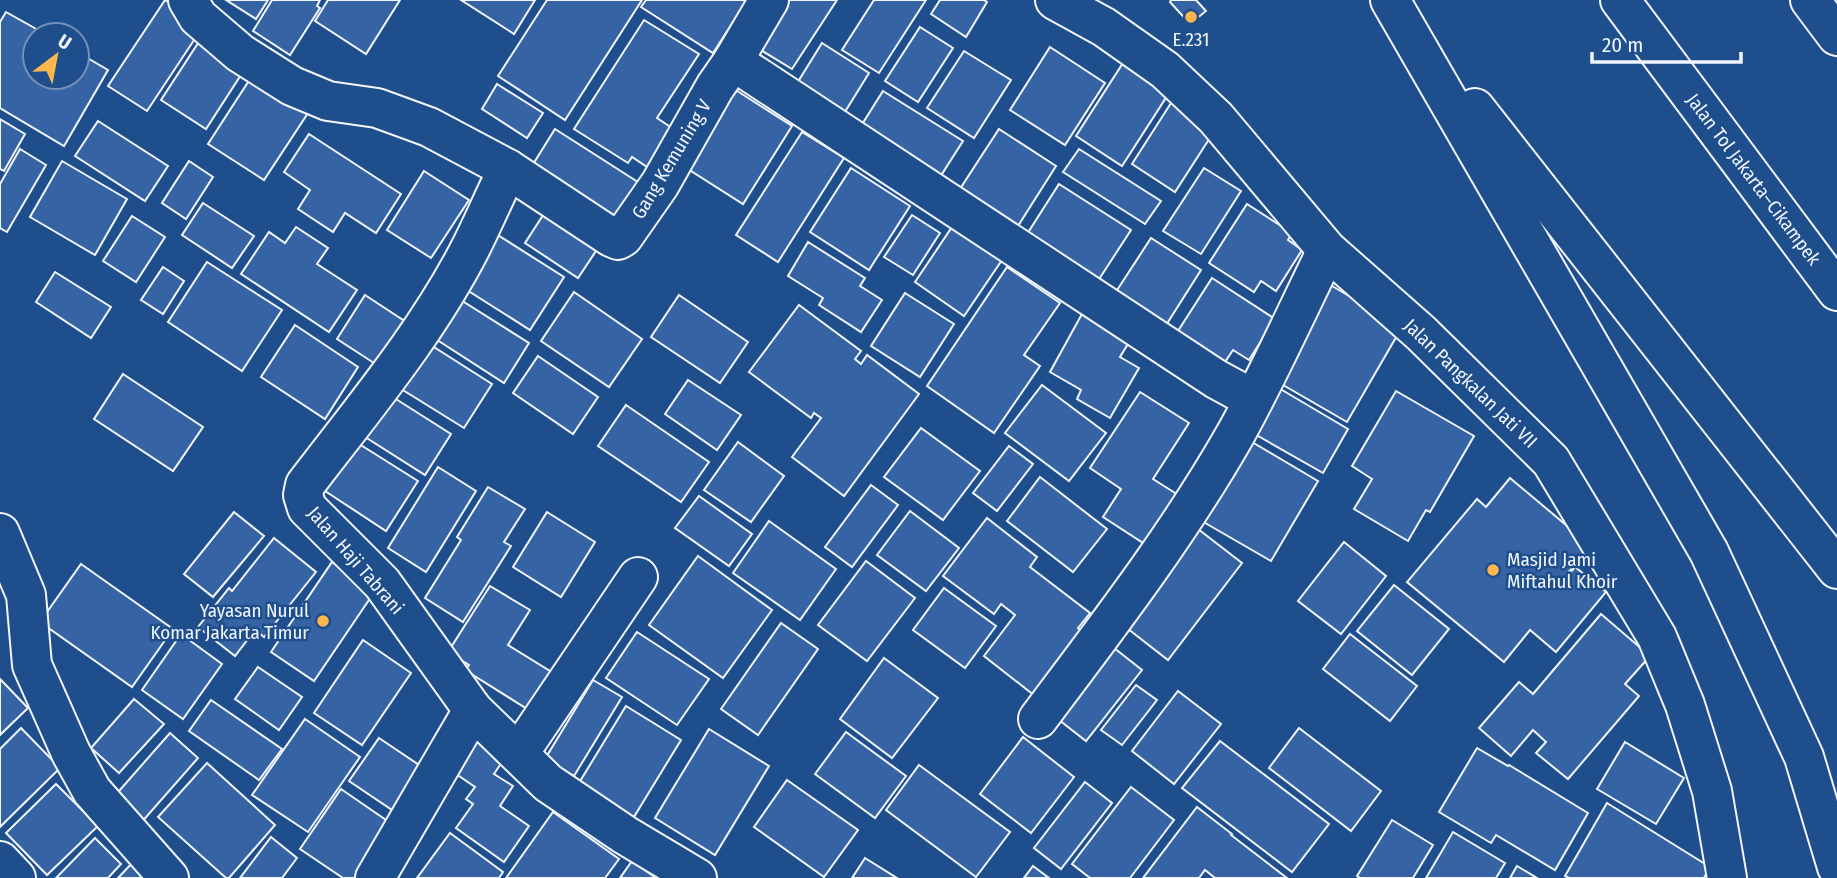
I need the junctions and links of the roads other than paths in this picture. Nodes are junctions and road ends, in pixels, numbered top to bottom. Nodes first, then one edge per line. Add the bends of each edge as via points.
1 (188, 0) edge
2 (769, 0) edge
3 (1055, 0) edge
4 (1390, 0) edge
5 (1620, 0) edge
6 (1810, 0) edge
7 (1837, 36) edge
8 (733, 61) junction
9 (508, 169) junction
10 (1327, 250) junction
11 (1837, 291) edge
12 (1253, 400) junction
13 (0, 533) edge
14 (1837, 569) edge
15 (638, 577) dead end
16 (473, 710) junction
17 (1038, 719) dead end
18 (519, 753) junction
19 (0, 861) edge
20 (1837, 867) edge
21 (16, 878) edge
22 (169, 878) edge
23 (375, 878) edge
24 (698, 878) edge
25 (1727, 878) edge

1 - 9 main road via 198,17 240,53 292,86 328,101 377,108 429,127
2 - 8 main road, Gang Kemuning V
3 - 10 main road, Jalan Pangkalan Jati VII via 1165,69 1216,118
4 - 14 main road
4 - 20 main road via 1709,552 1804,757
5 - 11 main road, Jalan Tol Jakarta–Cikampek
6 - 7 main road
8 - 9 main road, Gang Kemuning V via 660,184 618,240
8 - 12 main road
9 - 16 main road, Jalan Haji Tabrani via 442,297 394,369 305,485 303,495 307,508 382,583
10 - 12 main road
10 - 25 main road, Jalan Pangkalan Jati VII via 1421,333 1551,461 1662,649 1712,791
12 - 17 main road via 1188,512
13 - 22 main road via 26,595 32,665 71,753 92,792
15 - 18 main road
16 - 18 main road, Jalan Haji Tabrani
16 - 23 main road
18 - 24 main road, Jalan Haji Tabrani via 548,783
19 - 21 main road

